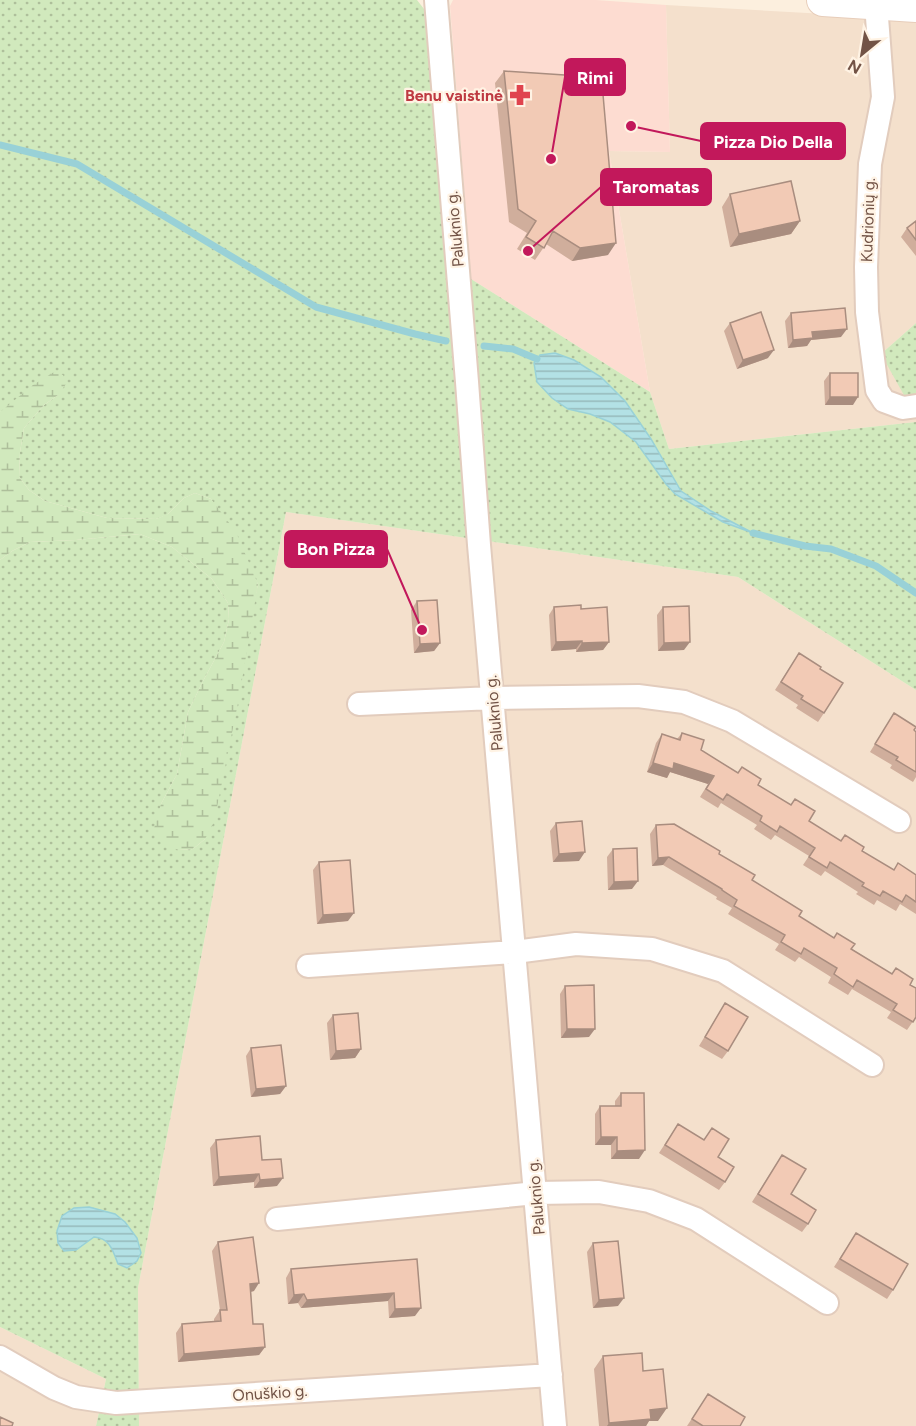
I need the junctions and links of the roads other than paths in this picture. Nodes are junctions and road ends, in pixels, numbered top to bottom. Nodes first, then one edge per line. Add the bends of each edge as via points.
1 (436, 0) edge
2 (823, 0) edge
3 (876, 4) junction
4 (916, 6) edge
5 (916, 406) edge
6 (493, 698) junction
7 (359, 704) dead end
8 (899, 821) dead end
9 (515, 952) junction
10 (308, 966) dead end
11 (872, 1065) dead end
12 (536, 1193) junction
13 (277, 1219) dead end
14 (827, 1303) dead end
15 (0, 1357) edge
16 (551, 1376) junction
17 (555, 1426) edge

1 - 6 street, Paluknio g.
2 - 3 main road
3 - 4 main road
3 - 5 street, Kudrionių g. via 883,97 870,164 867,312 877,390 884,401 903,408
6 - 7 street
6 - 8 street via 638,696 684,702 732,721
6 - 9 street, Paluknio g.
9 - 10 street
9 - 11 street via 576,944 652,949 723,971
9 - 12 street, Paluknio g.
12 - 13 street
12 - 14 street via 599,1192 649,1201 696,1219
12 - 16 street, Paluknio g.
15 - 16 street, Onuškio g. via 54,1388 116,1403
16 - 17 street, Paluknio g.

